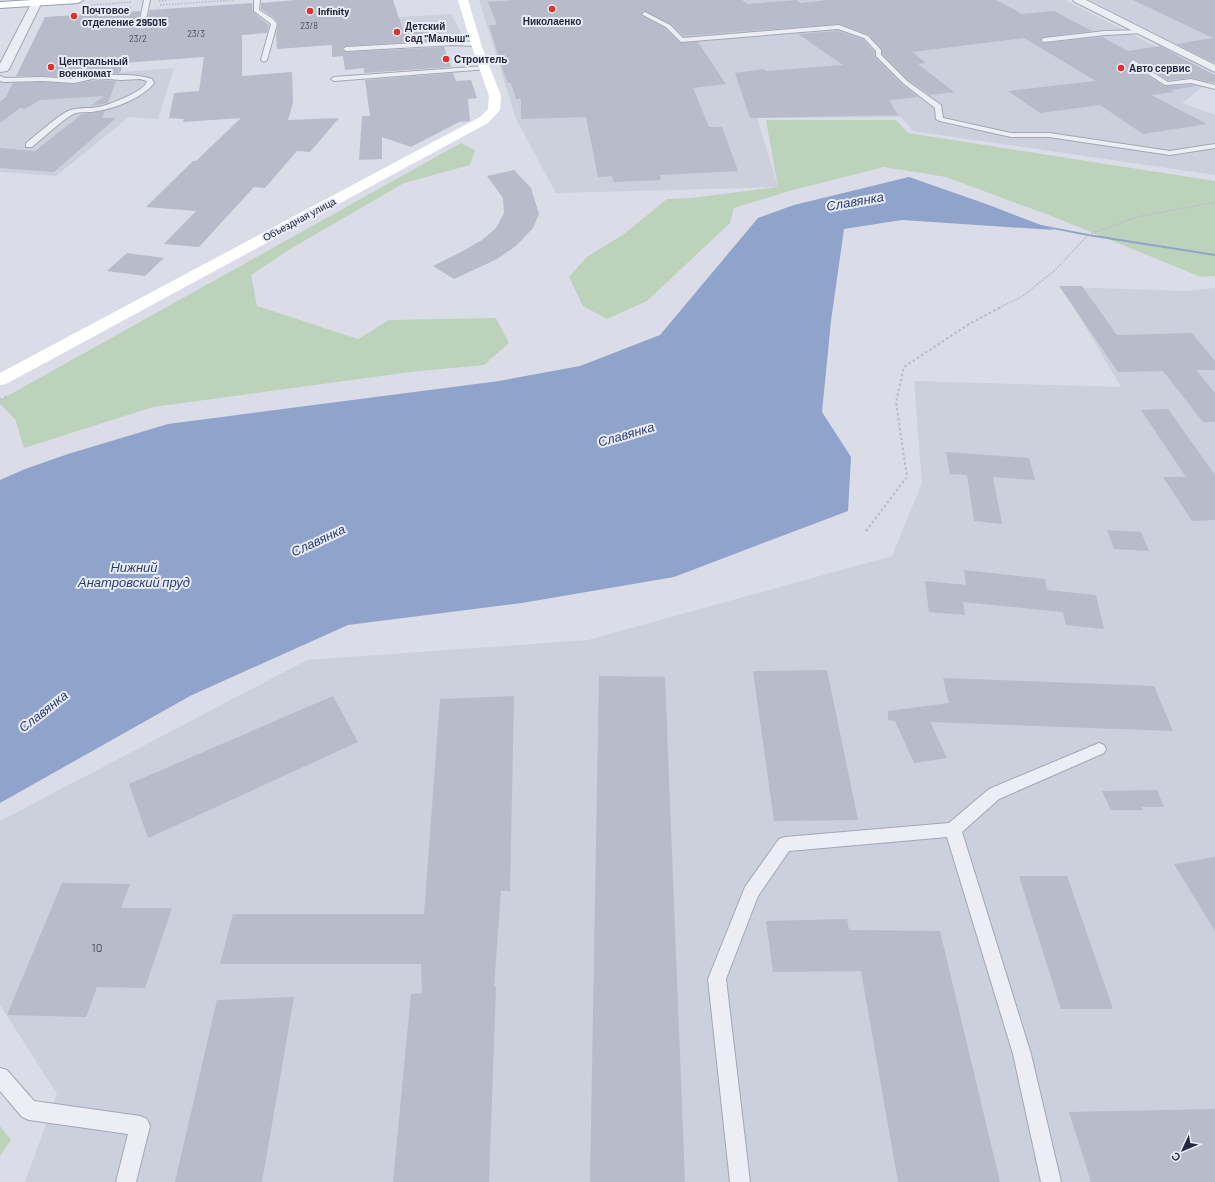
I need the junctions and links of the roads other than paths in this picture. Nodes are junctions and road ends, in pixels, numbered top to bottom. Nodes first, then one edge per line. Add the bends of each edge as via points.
1 (257, 0) edge
2 (463, 0) edge
3 (1078, 0) edge
4 (37, 2) junction
5 (82, 2) edge
6 (147, 2) edge
7 (0, 5) edge
8 (645, 14) dead end
9 (143, 20) dead end
10 (1141, 32) junction
11 (1044, 40) dead end
12 (477, 46) junction
13 (348, 51) dead end
14 (264, 60) dead end
15 (1133, 62) dead end
16 (486, 68) junction
17 (1215, 69) edge
18 (1, 75) edge
19 (334, 79) dead end
20 (1215, 87) edge
21 (29, 145) dead end
22 (1215, 146) edge
23 (0, 380) edge
24 (1099, 749) dead end
25 (953, 830) junction
26 (0, 1077) edge
27 (126, 1182) edge
28 (740, 1182) edge
29 (1051, 1182) edge

1 - 14 lane via 256,10 274,24
2 - 12 main road, Объездная улица
3 - 10 street
4 - 5 main road
4 - 7 main road
4 - 18 street
6 - 9 lane
8 - 22 lane via 668,26 681,40 840,26 866,37 879,51 878,55 905,82 938,107 940,119 968,126 1010,135 1049,135 1170,153
10 - 11 lane
10 - 17 street
12 - 13 lane
12 - 16 main road, Объездная улица
15 - 20 lane via 1167,84 1191,81
16 - 19 lane
16 - 23 main road, Объездная улица via 495,96 494,110 484,120
18 - 21 lane via 4,80 74,81 96,76 140,77 150,80 148,87 110,106 70,113
24 - 25 lane via 994,794
25 - 28 lane via 785,844 751,892 717,979
25 - 29 lane via 1022,1054
26 - 27 lane via 29,1110 140,1126

